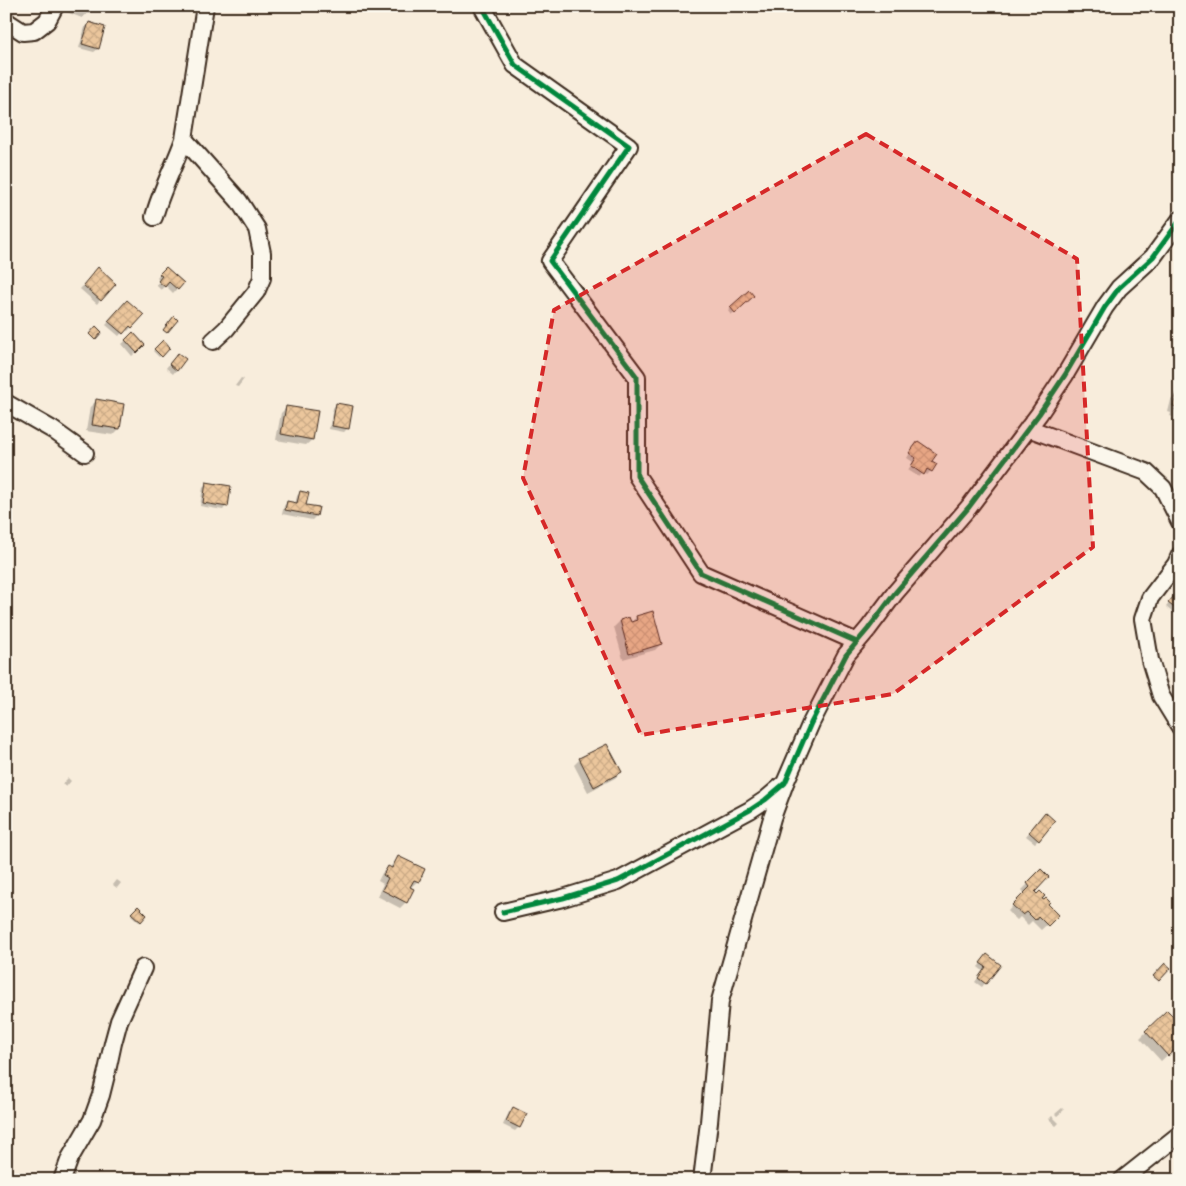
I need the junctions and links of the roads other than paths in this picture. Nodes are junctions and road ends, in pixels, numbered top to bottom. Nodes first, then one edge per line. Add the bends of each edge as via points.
1 (55, 6) edge
2 (205, 6) edge
3 (482, 6) edge
4 (6, 20) edge
5 (184, 139) junction
6 (154, 217) dead end
7 (1179, 225) edge
8 (213, 341) dead end
9 (6, 403) edge
10 (1028, 428) junction
11 (84, 453) dead end
12 (1180, 522) edge
13 (1180, 555) edge
14 (857, 642) junction
15 (1180, 727) edge
16 (785, 783) junction
17 (503, 912) dead end
18 (143, 968) dead end
19 (1180, 1134) edge
20 (62, 1180) edge
21 (702, 1180) edge
22 (1122, 1180) edge

1 - 4 street via 46,21 34,30 23,32
2 - 5 street
3 - 14 street via 516,65 629,146 550,261 637,377 637,476 701,573
5 - 6 street
5 - 8 street via 239,201 257,229 262,253 262,278 256,292
7 - 10 street via 1153,257 1119,288
9 - 11 street via 53,430
10 - 12 street via 1146,472 1163,488
10 - 14 street
13 - 15 street via 1150,598 1143,619 1150,660 1161,696
14 - 16 street via 846,655
16 - 17 street via 750,810 618,881
16 - 21 street via 720,1001
18 - 20 street via 119,1021 92,1120 70,1158
19 - 22 street

